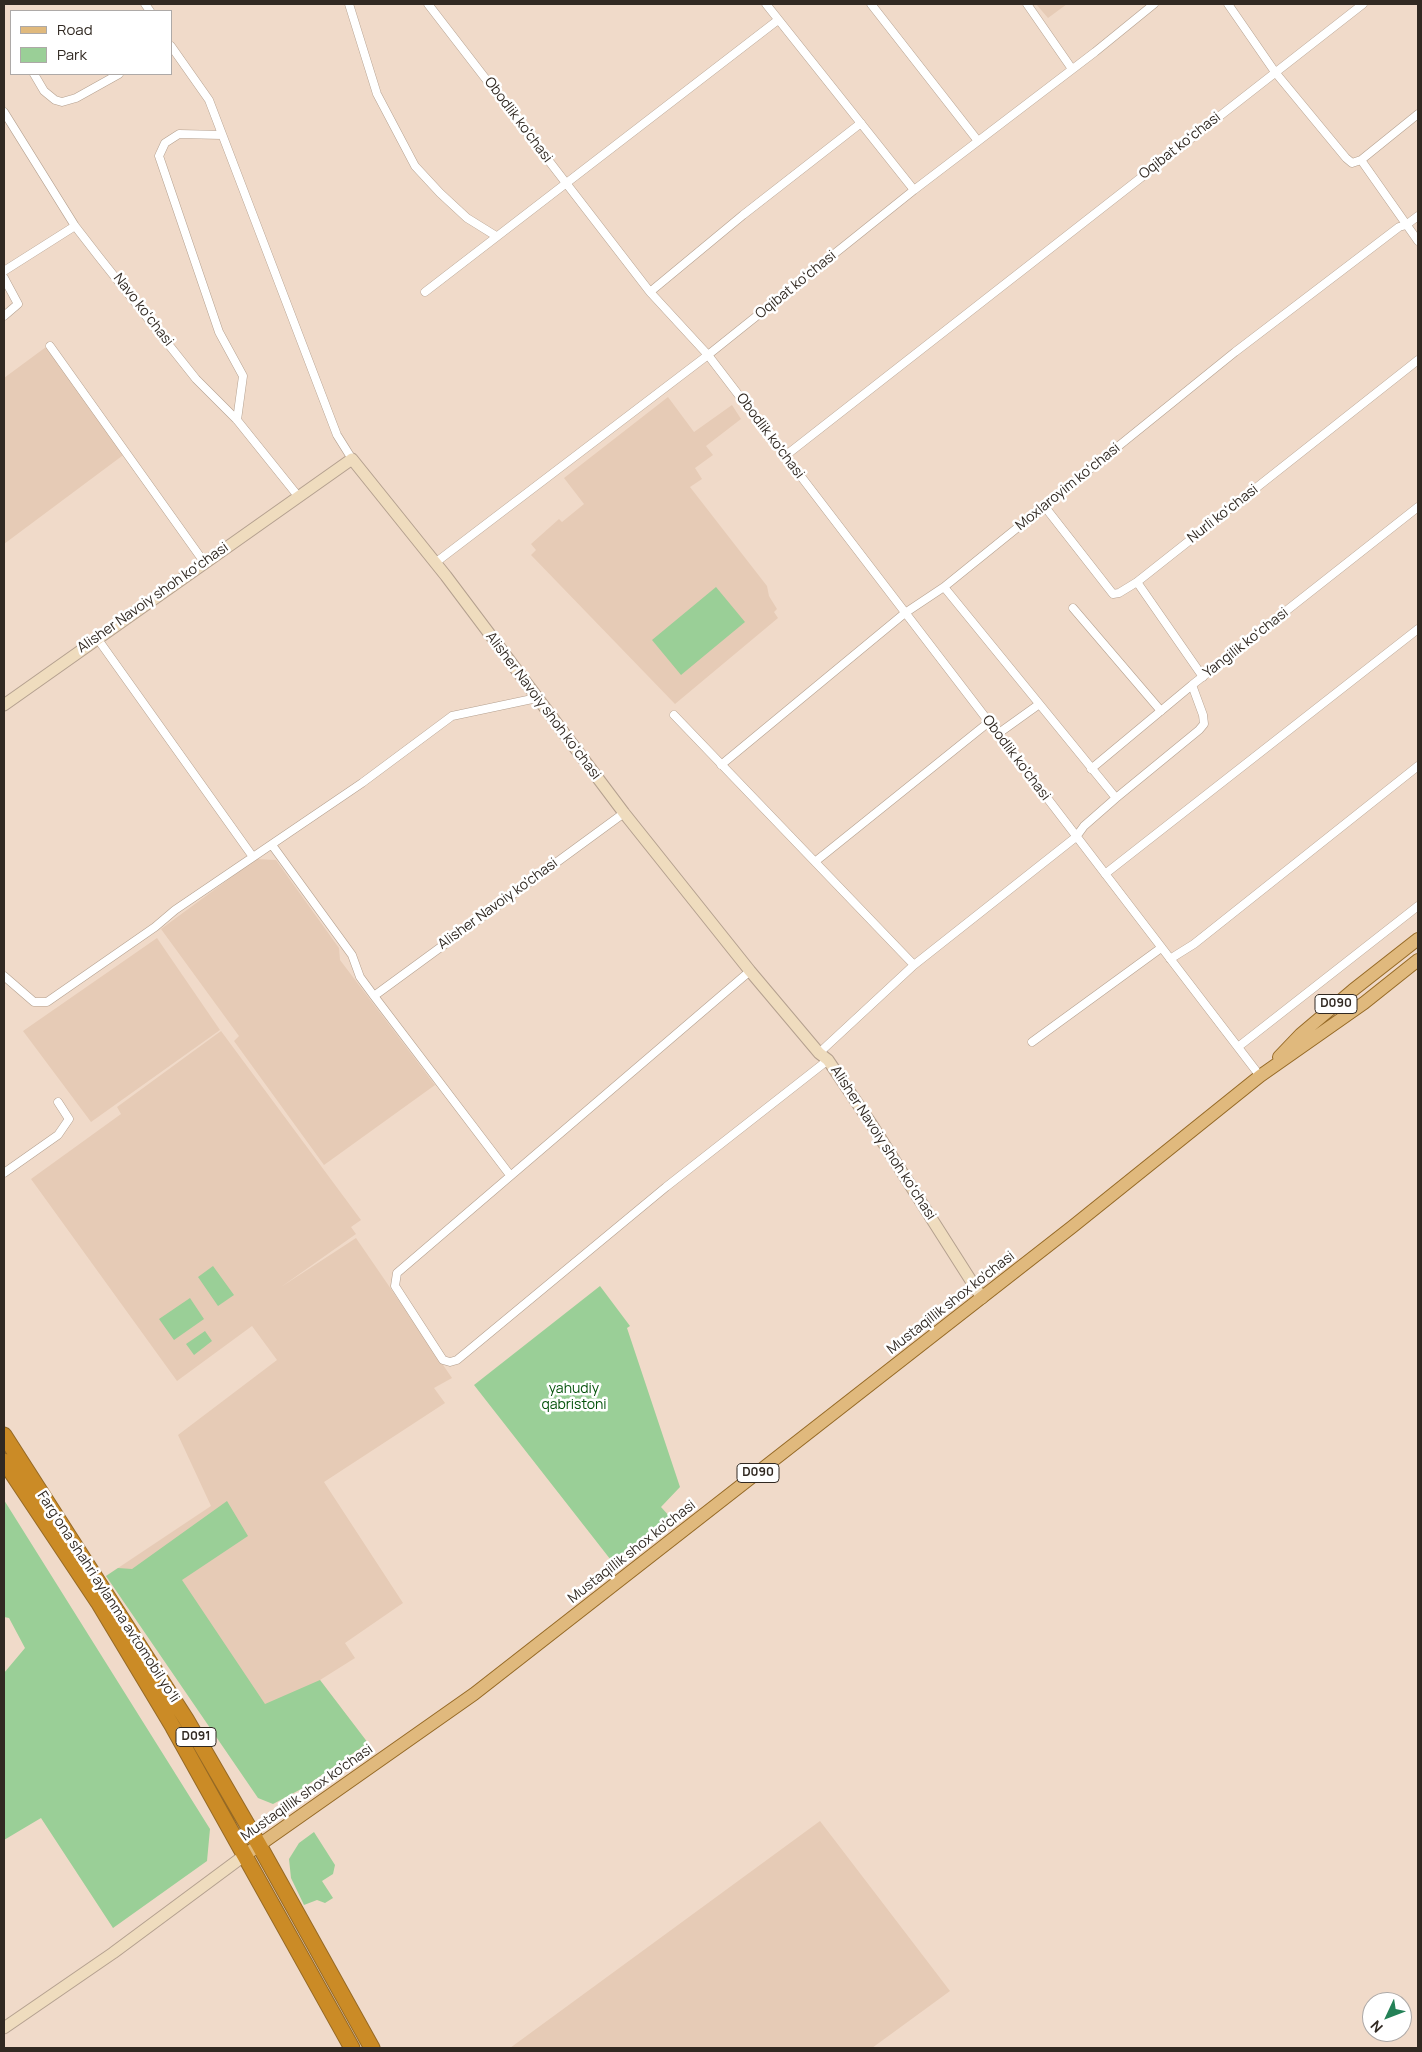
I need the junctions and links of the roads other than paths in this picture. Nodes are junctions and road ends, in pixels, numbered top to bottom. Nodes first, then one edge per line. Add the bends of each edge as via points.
1 (349, 4) edge
2 (428, 4) edge
3 (766, 4) edge
4 (871, 4) edge
5 (1027, 4) edge
6 (1154, 4) edge
7 (1228, 4) edge
8 (1364, 4) edge
9 (778, 20) junction
10 (172, 47) edge
11 (1072, 69) junction
12 (1275, 72) junction
13 (35, 75) edge
14 (117, 75) edge
15 (4, 112) edge
16 (1418, 114) edge
17 (861, 123) junction
18 (222, 135) junction
19 (978, 140) junction
20 (1361, 160) junction
21 (566, 183) junction
22 (914, 190) junction
23 (1418, 216) edge
24 (1406, 225) junction
25 (75, 226) junction
26 (496, 236) junction
27 (1418, 241) edge
28 (4, 271) edge
29 (4, 278) edge
30 (425, 292) dead end
31 (650, 292) junction
32 (4, 316) edge
33 (50, 346) dead end
34 (708, 355) junction
35 (1418, 360) edge
36 (237, 420) junction
37 (785, 456) junction
38 (352, 459) junction
39 (298, 496) junction
40 (1045, 507) junction
41 (1418, 507) edge
42 (204, 562) junction
43 (435, 563) junction
44 (1137, 582) junction
45 (944, 587) junction
46 (1074, 608) dead end
47 (904, 613) junction
48 (1418, 629) edge
49 (97, 638) junction
50 (1203, 677) junction
51 (1192, 685) junction
52 (537, 698) junction
53 (4, 704) edge
54 (1038, 705) junction
55 (1161, 711) junction
56 (674, 715) dead end
57 (989, 722) junction
58 (998, 733) junction
59 (721, 764) junction
60 (1418, 766) edge
61 (1091, 769) junction
62 (1116, 798) junction
63 (624, 813) junction
64 (1076, 837) junction
65 (272, 845) junction
66 (253, 857) junction
67 (816, 862) junction
68 (1105, 874) junction
69 (1418, 906) edge
70 (1418, 939) edge
71 (1161, 948) junction
72 (1170, 959) junction
73 (1418, 960) edge
74 (914, 965) junction
75 (750, 971) junction
76 (4, 976) edge
77 (374, 996) junction
78 (1032, 1042) dead end
79 (1238, 1047) junction
80 (823, 1056) junction
81 (1260, 1076) junction
82 (58, 1102) dead end
83 (4, 1173) edge
84 (510, 1175) junction
85 (982, 1298) junction
86 (4, 1435) edge
87 (4, 1461) edge
88 (259, 1844) junction
89 (245, 1855) junction
90 (4, 2028) edge
91 (352, 2048) edge
92 (372, 2048) edge

1 - 26 street via 376,94 415,166 467,218
2 - 21 street, Obodlik ko'chasi
3 - 9 street
4 - 19 street
5 - 11 street
6 - 11 street, Oqibat koʻchasi
7 - 12 street
8 - 12 street, Oqibat koʻchasi
9 - 17 street
9 - 21 street
10 - 18 street via 209,100
11 - 19 street, Oqibat koʻchasi
12 - 20 street via 1350,162
12 - 37 street, Oqibat koʻchasi
13 - 14 street via 44,91 62,102 76,98
15 - 25 street, Navo koʻchasi
16 - 20 street
17 - 22 street
17 - 31 street
18 - 36 street via 179,134 165,143 159,156 219,332 243,376
18 - 38 street via 337,434
19 - 22 street, Oqibat koʻchasi
20 - 24 street
21 - 26 street
21 - 31 street, Obodlik ko'chasi
22 - 34 street, Oqibat koʻchasi
23 - 24 street, Moxlaroyim koʻchasi
24 - 27 street
24 - 40 street, Moxlaroyim koʻchasi via 1398,227 1235,352
25 - 28 street
25 - 36 street, Navo koʻchasi via 196,378
26 - 30 street
29 - 32 street via 18,304
31 - 34 street, Obodlik ko'chasi
33 - 42 street
34 - 37 street, Obodlik ko'chasi
34 - 43 street, Oqibat koʻchasi
35 - 44 street, Nurli koʻchasi
36 - 39 street, Navo koʻchasi
37 - 47 street, Obodlik ko'chasi
38 - 39 street, Alisher Navoiy shoh koʻchasi
38 - 43 street, Alisher Navoiy shoh koʻchasi
39 - 42 street, Alisher Navoiy shoh koʻchasi
40 - 44 street, Nurli koʻchasi via 1113,594
40 - 45 street, Moxlaroyim koʻchasi
41 - 50 street, Yangilik koʻchasi
42 - 49 street, Alisher Navoiy shoh koʻchasi
43 - 52 street, Alisher Navoiy shoh koʻchasi
44 - 50 street
45 - 47 street, Moxlaroyim koʻchasi
45 - 54 street via 1006,660
46 - 55 street
47 - 57 street, Obodlik ko'chasi
47 - 59 street, Moxlaroyim koʻchasi
48 - 68 street
49 - 53 street, Alisher Navoiy shoh koʻchasi
49 - 66 street
50 - 51 street, Yangilik koʻchasi
51 - 55 street
51 - 62 street, Yangilik koʻchasi via 1201,705 1204,724 1200,730
52 - 63 street, Alisher Navoiy shoh koʻchasi
52 - 65 street via 452,716
54 - 58 street
54 - 61 street
55 - 61 street
56 - 59 street
57 - 58 street, Obodlik ko'chasi
57 - 67 street
58 - 64 street, Obodlik ko'chasi
59 - 67 street
60 - 72 street via 1194,944
61 - 62 street
62 - 64 street, Yangilik koʻchasi
63 - 75 street, Alisher Navoiy shoh koʻchasi
63 - 77 street, Alisher Navoiy ko'chasi
64 - 68 street, Obodlik ko'chasi
64 - 74 street, Yangilik koʻchasi
65 - 66 street
65 - 77 street via 352,955 360,977
66 - 76 street via 47,1002 34,1002
67 - 74 street
68 - 71 street, Obodlik ko'chasi
69 - 79 street
70 - 81 main road, Mustaqillik shox ko'chasi / D090 via 1301,1034
71 - 72 street, Obodlik ko'chasi
71 - 78 street
72 - 79 street, Obodlik ko'chasi
73 - 81 main road, Mustaqillik shox ko'chasi / D090
74 - 80 street, Yangilik koʻchasi
75 - 80 street, Alisher Navoiy shoh koʻchasi
75 - 84 street
77 - 84 street
79 - 81 street, Obodlik ko'chasi
80 - 84 street, Yangilik koʻchasi via 457,1360 443,1360 394,1286 394,1279
80 - 85 street, Alisher Navoiy shoh koʻchasi via 872,1125
81 - 85 main road, Mustaqillik shox ko'chasi / D090
82 - 83 street via 68,1119 58,1135
85 - 88 main road, Mustaqillik shox ko'chasi / D090 via 474,1694
86 - 88 highway, Fargʻona shahri aylanma avtomobil yoʻli / D091 via 180,1710
87 - 89 highway, Fargʻona shahri aylanma avtomobil yoʻli / D091 via 98,1602
88 - 89 main road, Mustaqillik shox ko'chasi / D090
88 - 92 highway, Fargʻona shahri aylanma avtomobil yoʻli / D091
89 - 90 street, Mustaqillik shox ko'chasi via 113,1953
89 - 91 highway, Fargʻona shahri aylanma avtomobil yoʻli / D091

